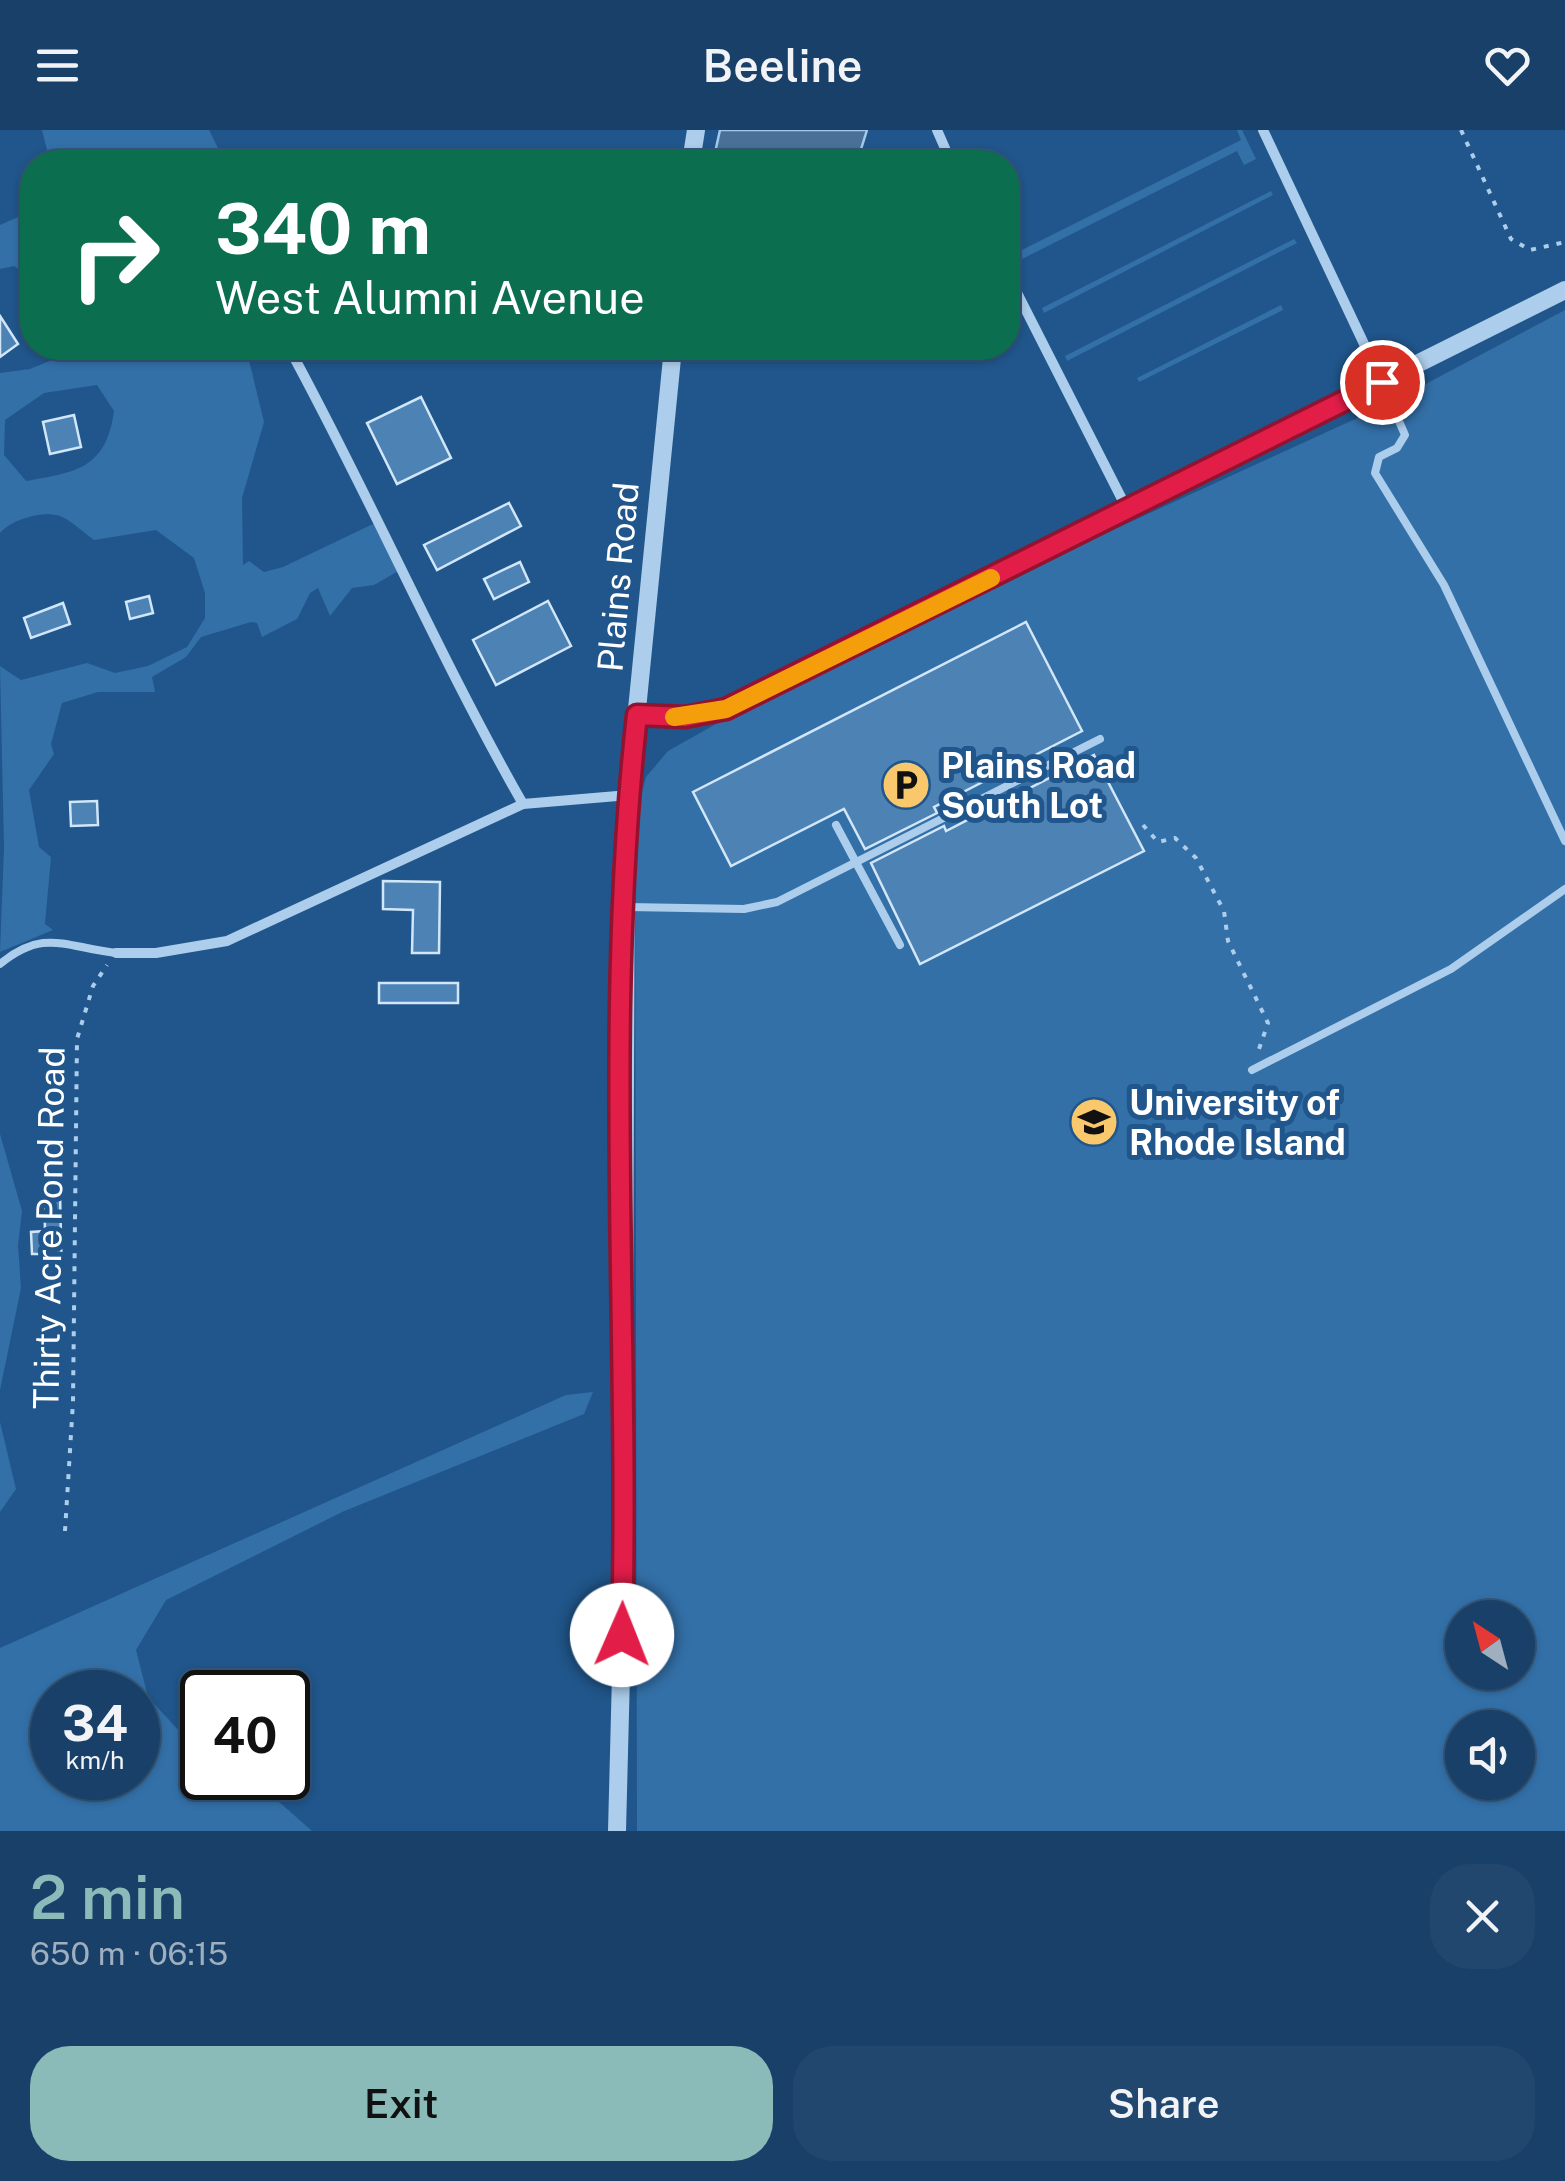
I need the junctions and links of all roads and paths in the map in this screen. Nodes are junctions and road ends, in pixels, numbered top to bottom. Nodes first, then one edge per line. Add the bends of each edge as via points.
1 (1262, 130) edge
2 (1461, 130) edge
3 (1565, 242) edge
4 (1565, 290) edge
5 (1020, 299) edge
6 (294, 360) edge
7 (673, 360) edge
8 (1382, 382) junction
9 (1127, 510) junction
10 (637, 715) junction
11 (1100, 740) dead end
12 (629, 795) junction
13 (523, 804) junction
14 (836, 824) dead end
15 (1144, 825) dead end
16 (1565, 840) edge
17 (856, 863) junction
18 (1565, 890) edge
19 (623, 907) junction
20 (900, 946) dead end
21 (116, 953) junction
22 (0, 964) edge
23 (1252, 1070) joint
24 (66, 1531) dead end
25 (617, 1831) edge

1 - 8 street
2 - 3 path via 1511,240 1530,250
4 - 8 street
5 - 9 street
6 - 13 street
7 - 10 street, Plains Road
8 - 9 street
8 - 16 lane via 1404,435 1397,448 1378,458 1375,473 1444,585
9 - 10 street via 726,709 685,717
10 - 12 street, Plains Road
11 - 17 lane
12 - 13 street
12 - 19 street, Plains Road
13 - 21 street via 227,941
14 - 17 lane
15 - 23 path via 1158,842 1175,838 1196,858 1224,911 1228,941 1268,1023
17 - 19 lane via 777,902
17 - 20 lane
18 - 23 lane via 1451,968
19 - 25 street, Plains Road
21 - 22 lane via 36,941
21 - 24 path, Thirty Acre Pond Road via 93,986 77,1040

